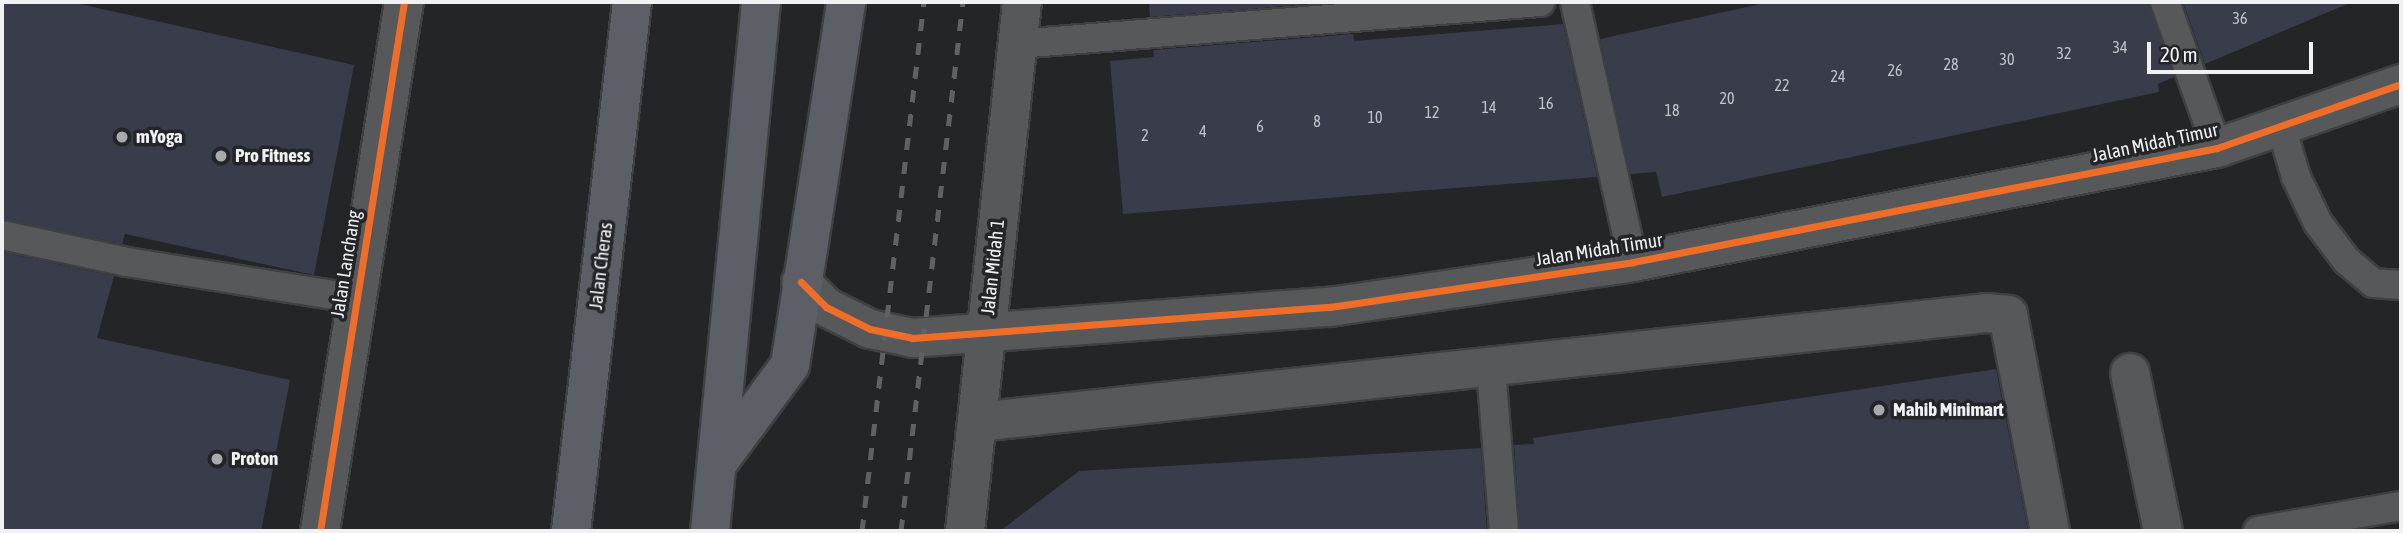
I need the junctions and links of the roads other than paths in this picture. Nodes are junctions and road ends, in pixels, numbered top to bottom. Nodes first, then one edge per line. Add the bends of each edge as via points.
1 (632, 2) edge
2 (761, 2) edge
3 (846, 2) edge
4 (1022, 2) edge
5 (1540, 2) edge
6 (1575, 2) edge
7 (2165, 2) edge
8 (398, 3) edge
9 (1018, 44) junction
10 (2401, 84) edge
11 (2281, 126) junction
12 (2217, 148) junction
13 (2, 235) edge
14 (1633, 262) junction
15 (802, 282) junction
16 (2401, 285) edge
17 (357, 299) junction
18 (985, 336) junction
19 (1491, 369) junction
20 (2130, 373) dead end
21 (978, 422) junction
22 (717, 464) junction
23 (2401, 506) edge
24 (320, 531) edge
25 (571, 531) edge
26 (710, 531) edge
27 (965, 531) edge
28 (1504, 531) edge
29 (2050, 531) edge
30 (2163, 531) edge
31 (2258, 531) edge

1 - 25 highway, Jalan Cheras
2 - 22 highway
3 - 15 highway
4 - 9 street, Jalan Midah 1
5 - 9 lane
6 - 14 lane
7 - 12 lane
8 - 17 street, Jalan Lanchang
9 - 18 street, Jalan Midah 1
10 - 11 street, Jalan Midah Timur
11 - 12 street, Jalan Midah Timur
11 - 16 lane via 2296,177 2318,223 2347,261 2373,283
12 - 14 street, Jalan Midah Timur
13 - 17 lane via 127,262
14 - 18 street, Jalan Midah Timur via 1330,307
15 - 18 street, Jalan Midah Timur via 826,307 870,329 913,338
15 - 22 highway via 790,365
17 - 24 street, Jalan Lanchang
18 - 21 street, Jalan Midah 1
19 - 21 street
19 - 28 lane
19 - 29 street via 1987,313 2008,315
20 - 30 street
21 - 27 street, Jalan Midah 1
22 - 26 highway
23 - 31 lane

